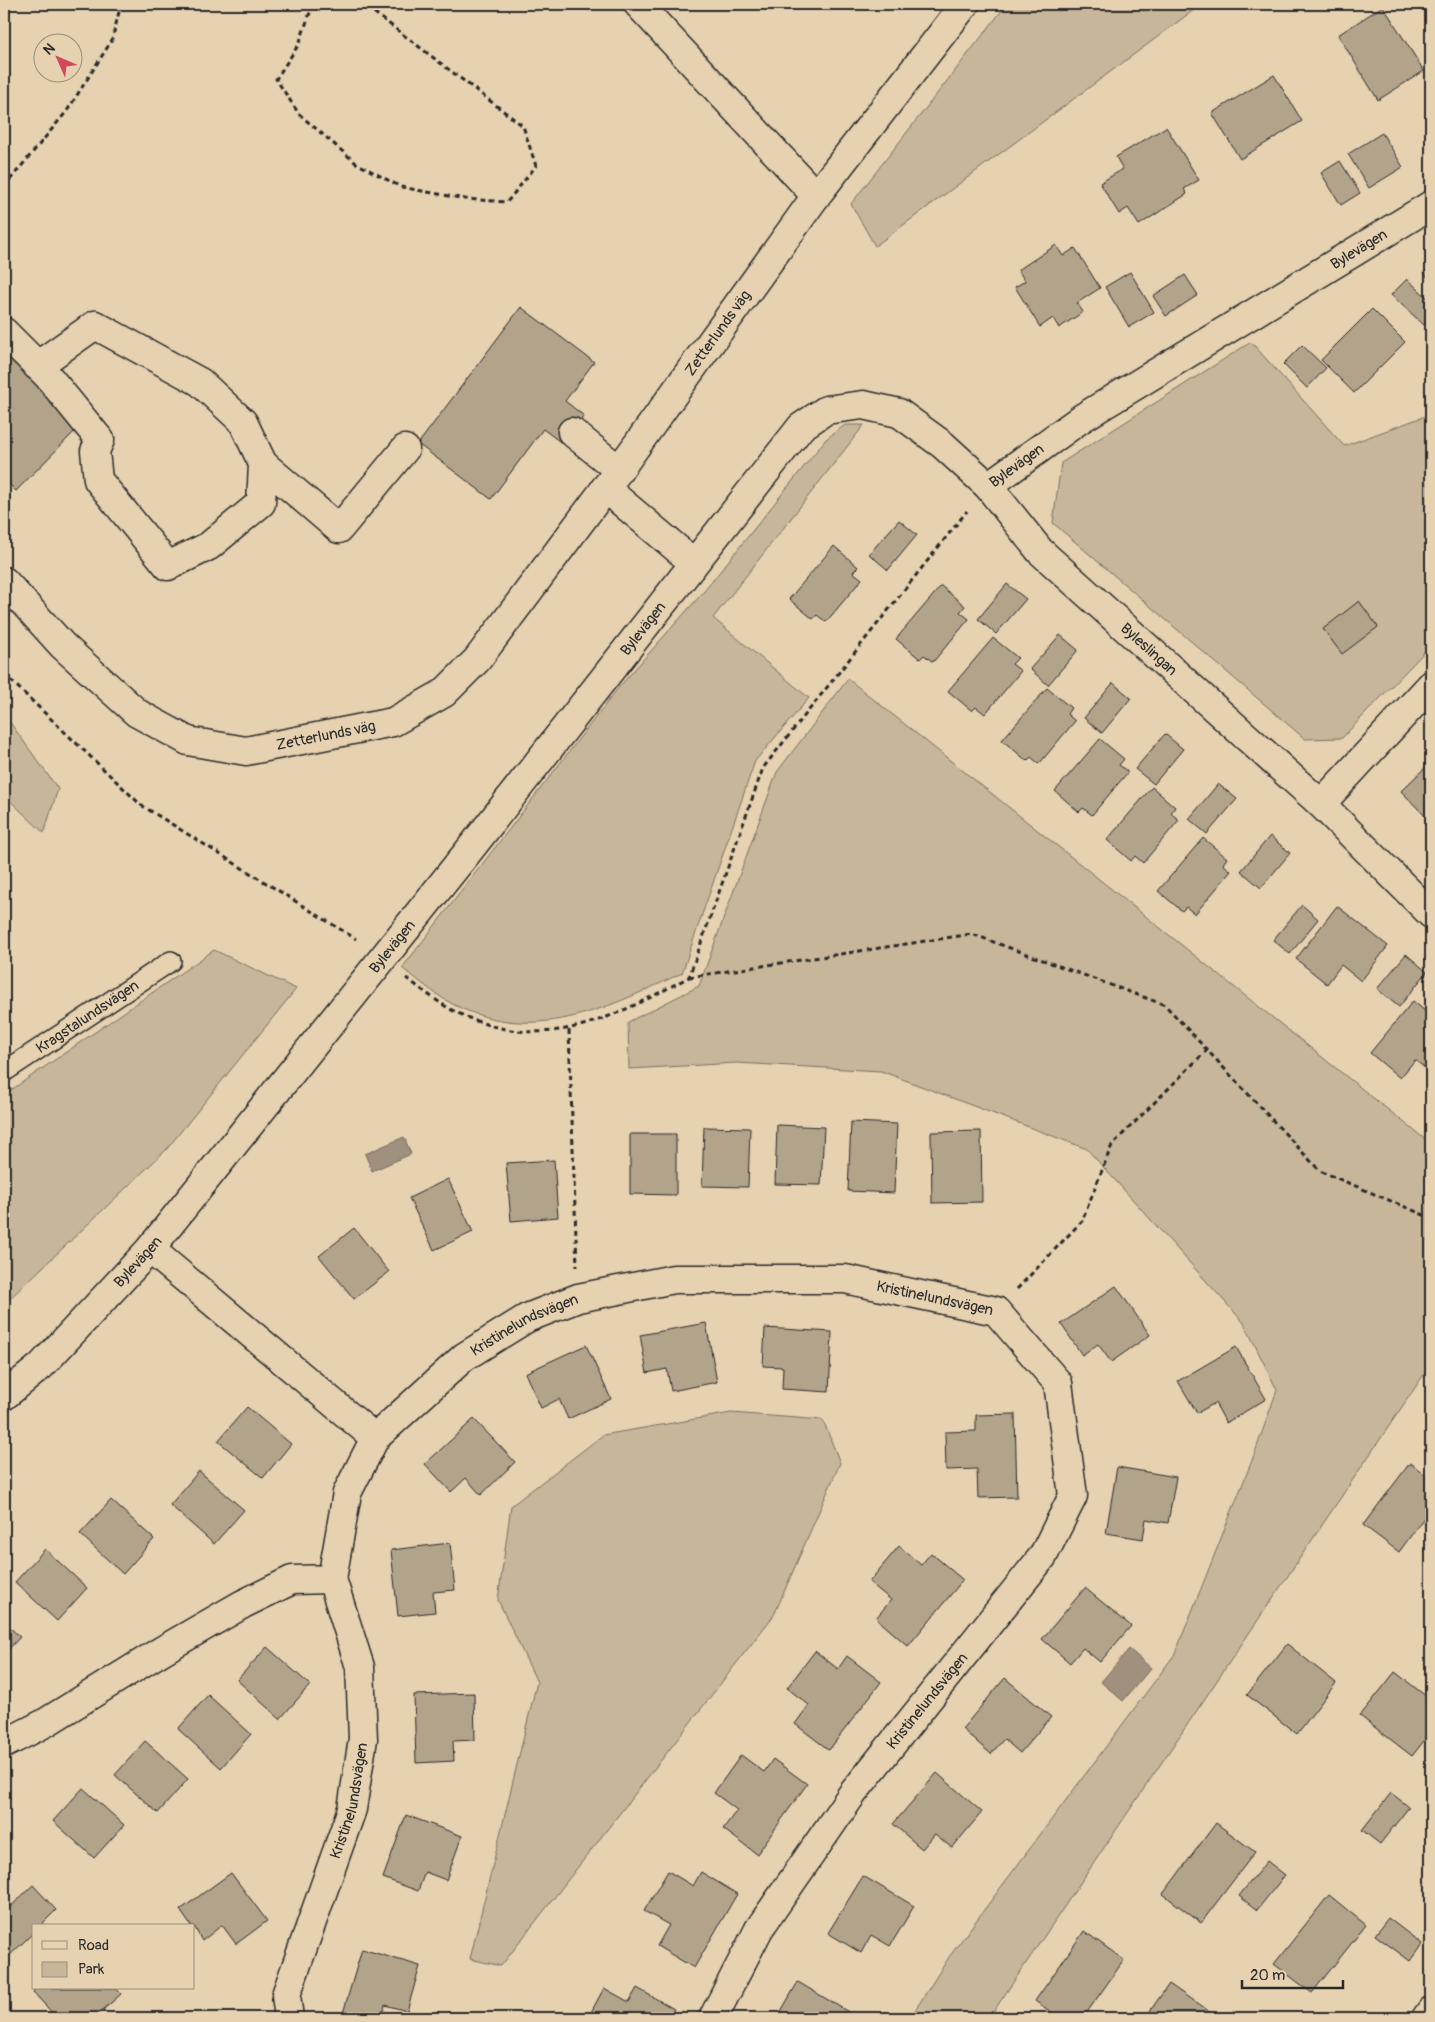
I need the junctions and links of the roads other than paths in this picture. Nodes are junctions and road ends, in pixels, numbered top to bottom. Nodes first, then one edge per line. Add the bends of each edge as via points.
1 (638, 4) edge
2 (965, 4) edge
3 (816, 196) junction
4 (1431, 205) edge
5 (4, 332) edge
6 (38, 366) junction
7 (572, 432) dead end
8 (405, 449) dead end
9 (263, 464) junction
10 (612, 479) junction
11 (988, 486) junction
12 (694, 563) junction
13 (4, 581) edge
14 (1431, 684) edge
15 (1321, 804) junction
16 (1431, 914) edge
17 (172, 961) dead end
18 (4, 1072) edge
19 (150, 1249) junction
20 (4, 1396) edge
21 (376, 1438) junction
22 (332, 1579) junction
23 (4, 1744) edge
24 (1431, 2011) edge
25 (289, 2018) edge
26 (713, 2018) edge
27 (1426, 2018) edge

1 - 3 street
2 - 3 street, Zetterlunds väg
3 - 10 street, Zetterlunds väg
4 - 11 street, Bylevägen via 1082,418
5 - 6 street
6 - 9 street via 95,325 200,382 243,422
6 - 9 street via 100,440 95,451 98,480 168,566 209,546 261,503
7 - 10 street
8 - 9 street via 339,528
10 - 12 street
10 - 13 street, Zetterlunds väg via 477,660 444,693 393,722 246,751 188,741 137,713 63,646
11 - 12 street, Bylevägen via 943,445 899,413 863,405 826,410 801,428
11 - 15 street, Byleslingan via 1040,551
12 - 19 street, Bylevägen
14 - 15 street
15 - 16 street, Byleslingan
17 - 18 lane, Kragstalundsvägen
19 - 20 street, Bylevägen via 41,1366
19 - 21 street
21 - 22 street, Kristinelundsvägen via 347,1493
21 - 26 street, Kristinelundsvägen via 464,1357 527,1318 578,1298 674,1279 845,1279 996,1311 1058,1383 1073,1496 1043,1556 853,1793 759,1929
22 - 23 street via 292,1580 243,1604 45,1723
22 - 25 street, Kristinelundsvägen via 360,1667 363,1739 352,1809 286,1996
24 - 27 street

